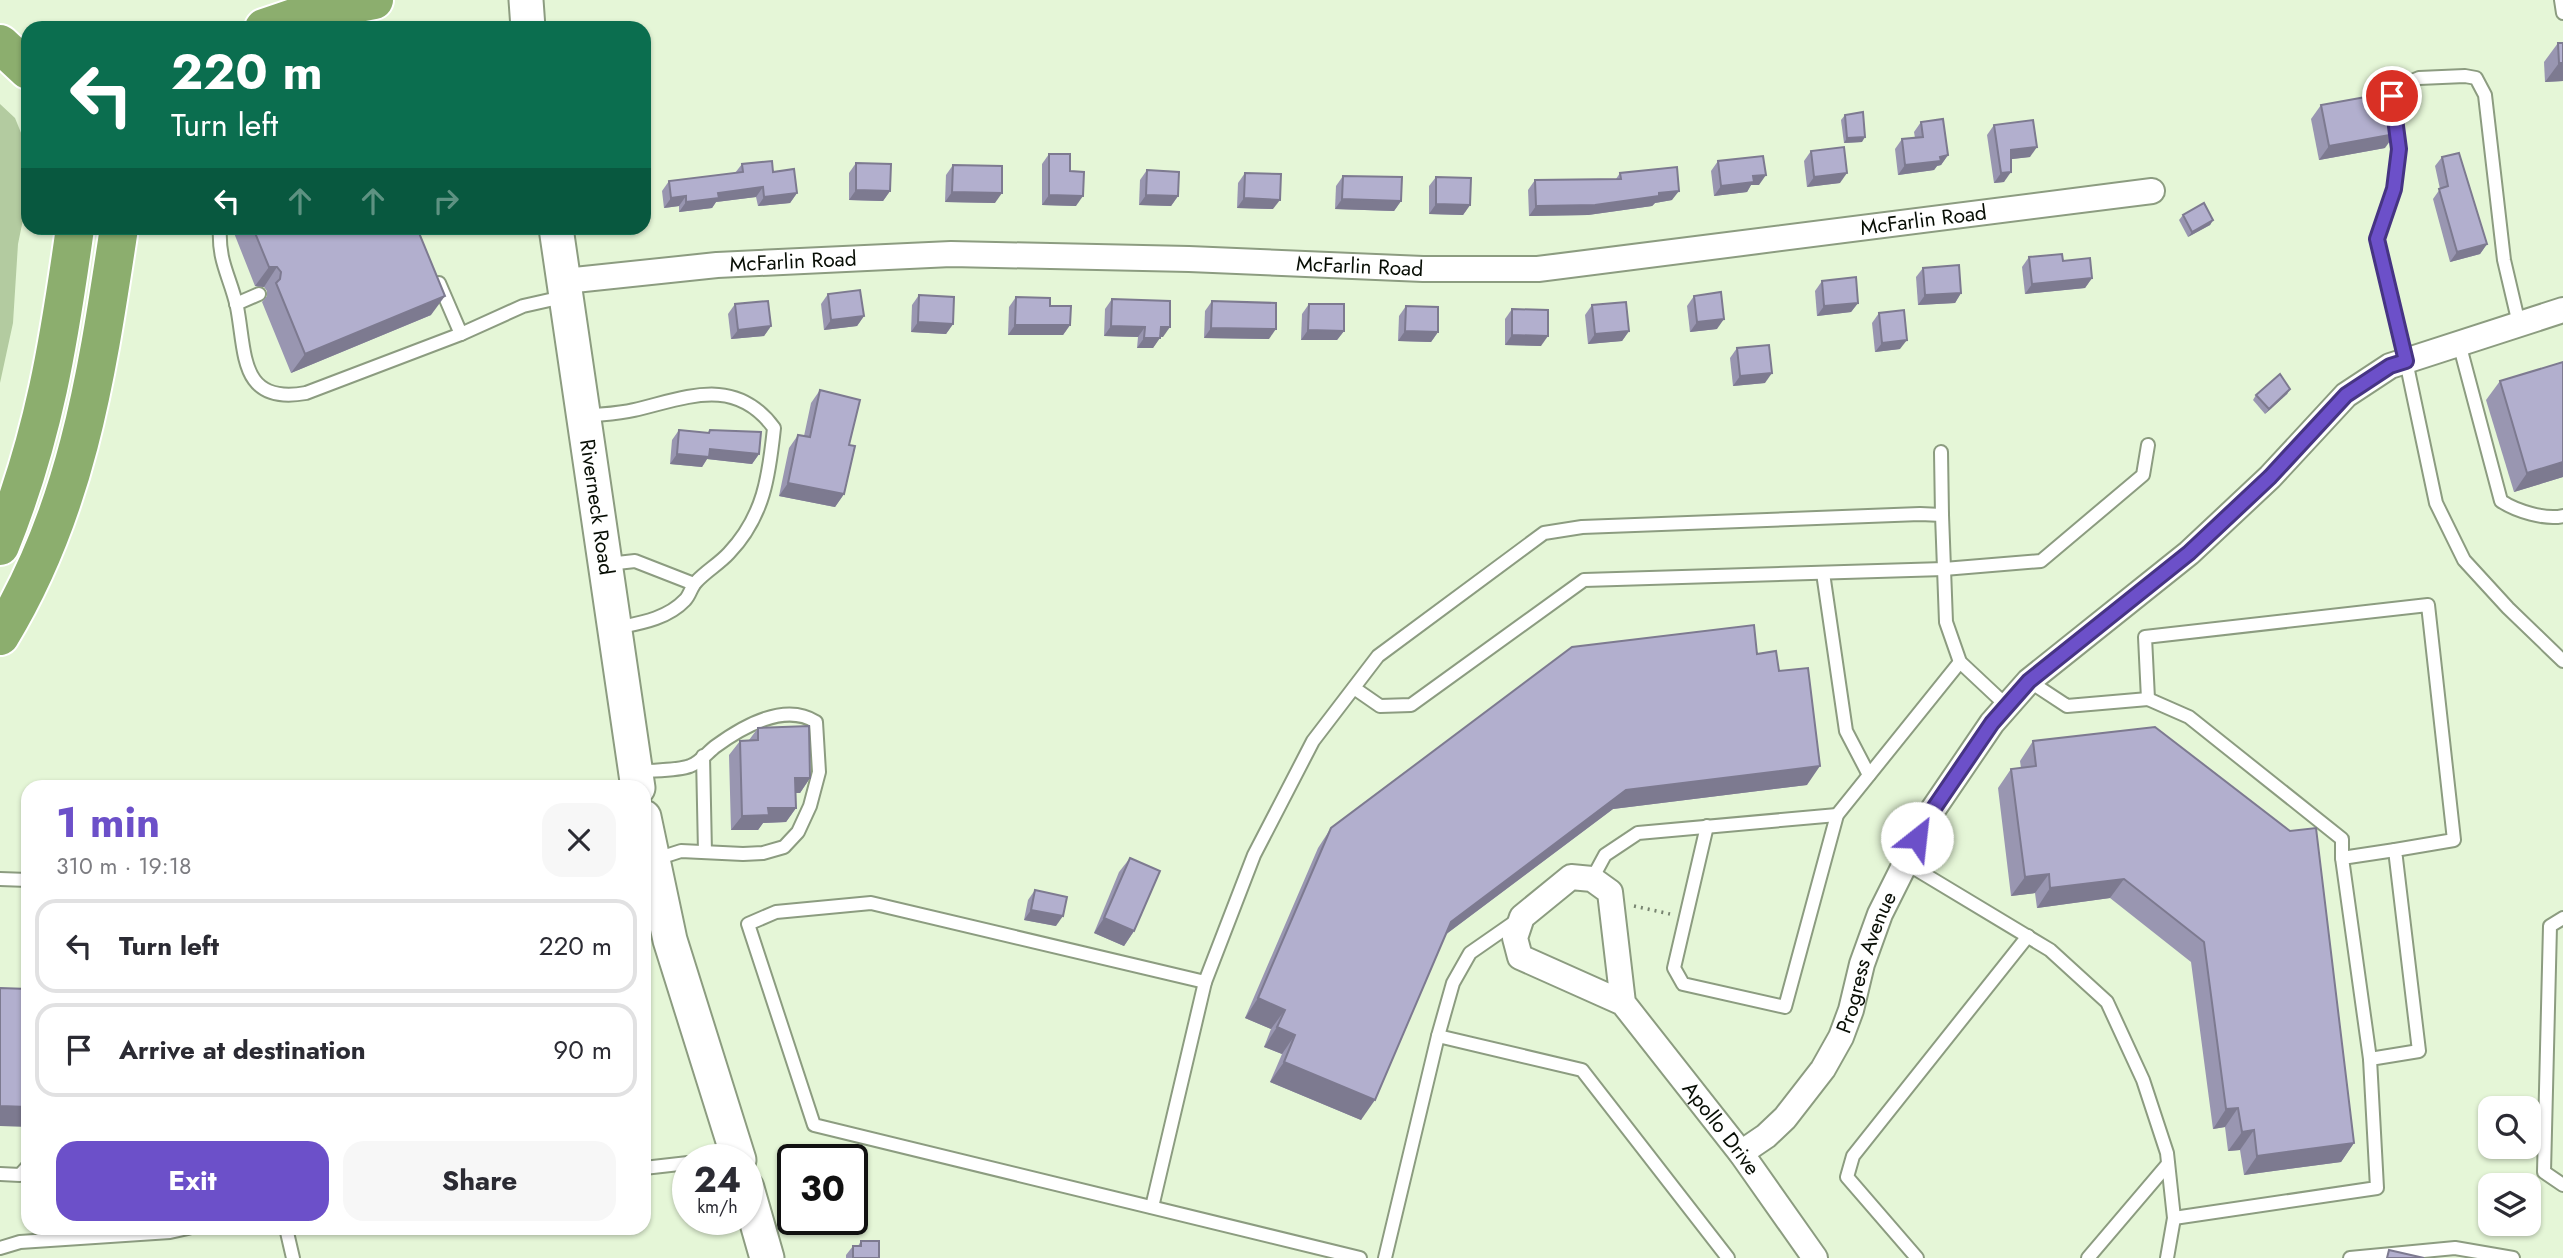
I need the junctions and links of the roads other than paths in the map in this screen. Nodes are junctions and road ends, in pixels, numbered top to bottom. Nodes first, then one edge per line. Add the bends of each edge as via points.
1 (374, 0) edge
2 (526, 0) edge
3 (2561, 0) edge
4 (2563, 13) edge
5 (285, 21) edge
6 (528, 21) edge
7 (0, 44) edge
8 (21, 64) edge
9 (2152, 191) dead end
10 (74, 235) edge
11 (118, 235) edge
12 (220, 235) edge
13 (557, 235) edge
14 (435, 275) edge
15 (566, 288) junction
16 (258, 294) dead end
17 (236, 304) junction
18 (2563, 310) edge
19 (2519, 324) junction
20 (461, 334) junction
21 (2459, 343) junction
22 (2406, 361) junction
23 (584, 416) junction
24 (2148, 445) dead end
25 (1941, 452) dead end
26 (1942, 515) junction
27 (2563, 516) edge
28 (0, 546) edge
29 (606, 564) junction
30 (1944, 569) junction
31 (1823, 573) junction
32 (694, 584) junction
33 (615, 628) junction
34 (0, 636) edge
35 (2563, 661) edge
36 (1960, 662) junction
37 (2029, 681) junction
38 (1354, 688) junction
39 (2148, 699) junction
40 (2007, 706) junction
41 (703, 756) junction
42 (1869, 775) junction
43 (637, 780) edge
44 (1837, 815) junction
45 (1707, 826) junction
46 (651, 850) edge
47 (2395, 850) junction
48 (705, 852) junction
49 (2342, 858) junction
50 (653, 860) junction
51 (1904, 862) junction
52 (0, 878) edge
53 (1592, 879) junction
54 (21, 880) edge
55 (1522, 917) junction
56 (2563, 918) edge
57 (2028, 936) junction
58 (1205, 982) junction
59 (1623, 1003) junction
60 (1438, 1035) junction
61 (2370, 1059) junction
62 (734, 1144) edge
63 (1741, 1153) junction
64 (2168, 1164) junction
65 (672, 1165) edge
66 (651, 1167) edge
67 (0, 1174) edge
68 (21, 1174) edge
69 (2563, 1185) edge
70 (1152, 1208) junction
71 (2174, 1218) junction
72 (129, 1235) edge
73 (288, 1235) edge
74 (760, 1235) edge
75 (0, 1248) edge
76 (293, 1258) edge
77 (767, 1258) edge
78 (1360, 1258) edge
79 (1385, 1258) edge
80 (1728, 1258) edge
81 (1815, 1258) edge
82 (1917, 1258) edge
83 (2088, 1258) edge
84 (2166, 1258) edge
85 (2350, 1258) edge
86 (2514, 1258) edge

1 - 5 highway
2 - 6 main road
3 - 4 lane
7 - 8 highway
9 - 15 street, McFarlin Road via 1538,269 951,254 717,265
10 - 28 highway via 47,404 27,476
11 - 34 highway via 100,353 77,459 36,566
12 - 17 lane via 219,252
13 - 15 main road, Riverneck Road
14 - 20 lane
15 - 20 lane
15 - 23 main road, Riverneck Road
16 - 17 lane
17 - 20 lane via 248,367 261,387 274,394 306,393
18 - 19 street, Progress Avenue
19 - 21 street, Progress Avenue
19 - 22 lane via 2504,260 2485,94 2476,78 2419,78 2396,88 2392,96 2399,149 2394,189 2377,239
21 - 22 street, Progress Avenue
21 - 27 lane via 2501,500 2527,512
22 - 35 lane via 2436,503 2464,560
22 - 37 street, Progress Avenue via 2390,366 2346,395 2270,477 2189,553
23 - 29 main road, Riverneck Road
23 - 32 lane via 635,410 698,394 723,395 762,412 774,428 769,477 756,515 730,552
24 - 30 lane via 2143,475 2041,561
25 - 26 lane
26 - 30 lane
26 - 38 lane via 1582,527 1544,533 1378,656
29 - 32 lane via 635,561
29 - 33 main road, Riverneck Road
30 - 31 lane
30 - 36 lane via 1946,622
31 - 38 lane via 1584,580 1411,705 1380,706
31 - 42 lane via 1846,731
32 - 33 lane via 673,610
33 - 43 main road, Riverneck Road
36 - 40 lane
36 - 42 lane
37 - 39 lane via 2067,706
37 - 40 street, Progress Avenue
38 - 58 lane via 1313,741 1254,855
39 - 47 lane via 2145,637 2428,605 2454,840
39 - 49 lane via 2189,717 2342,839
40 - 51 street, Progress Avenue via 1930,814
41 - 43 lane via 691,766
41 - 48 lane
41 - 48 lane via 742,729 771,719 791,713 816,722 819,772 798,832 785,847 763,853
42 - 44 lane
44 - 45 lane
44 - 45 lane via 1785,1007 1683,984 1674,968
45 - 53 lane via 1638,833 1605,855
46 - 50 main road
47 - 49 lane
47 - 61 lane via 2419,1051
48 - 50 lane via 681,851
49 - 61 lane
50 - 62 main road via 660,915
51 - 57 lane
51 - 63 street, Progress Avenue via 1880,914 1841,1037 1791,1111
52 - 54 lane
53 - 55 street via 1571,877
53 - 59 street via 1610,891
55 - 59 street, Apollo Drive via 1515,938 1520,957
55 - 60 lane via 1470,953 1453,983
56 - 69 lane via 2550,926 2544,1172
57 - 64 lane via 2107,1002 2143,1080
57 - 82 lane via 1853,1156 1847,1177
58 - 70 lane
58 - 70 lane via 871,903 776,912 748,924 814,1125
59 - 63 street, Apollo Drive
60 - 79 lane
60 - 80 lane via 1582,1070
61 - 71 lane via 2377,1188
63 - 81 street, Apollo Drive
64 - 71 lane
64 - 83 lane
65 - 66 lane
67 - 68 lane
70 - 78 lane
71 - 84 lane
72 - 75 lane via 20,1242
73 - 76 lane
74 - 77 main road
85 - 86 lane via 2455,1248

